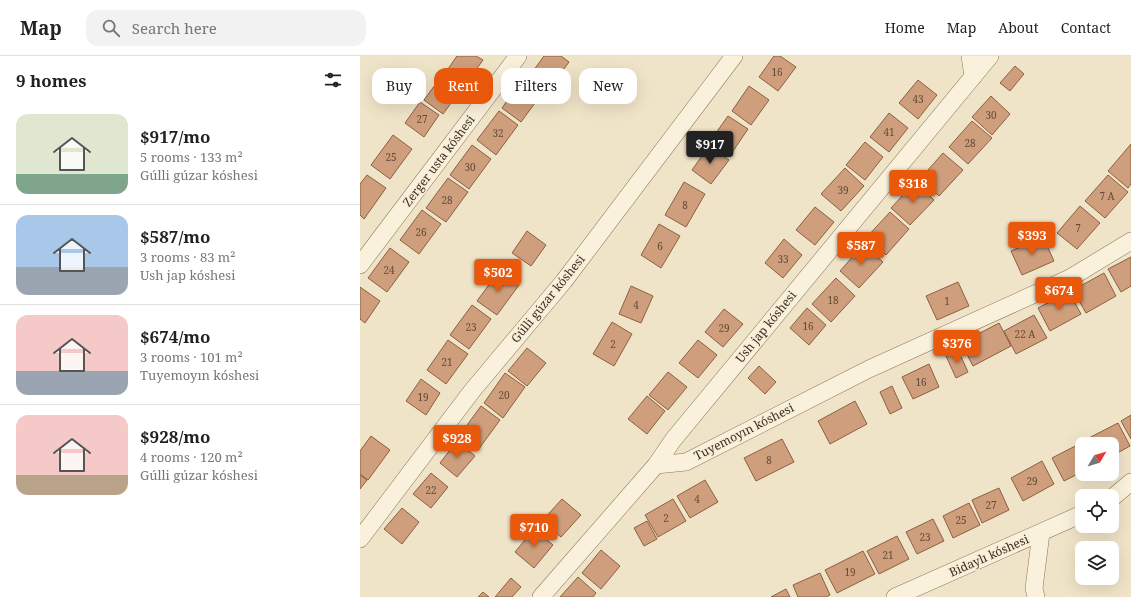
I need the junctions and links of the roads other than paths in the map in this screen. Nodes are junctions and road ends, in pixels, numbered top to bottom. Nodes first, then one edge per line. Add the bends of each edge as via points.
1 (518, 56) edge
2 (734, 56) edge
3 (970, 56) edge
4 (990, 56) edge
5 (973, 76) junction
6 (1131, 241) edge
7 (360, 265) edge
8 (656, 465) junction
9 (1131, 482) edge
10 (1119, 492) edge
11 (1075, 517) edge
12 (1041, 533) junction
13 (360, 539) edge
14 (541, 597) edge
15 (895, 597) edge
16 (1036, 597) edge

1 - 7 street, Zerger usta kóshesi
2 - 13 street, Gúlli gúzar kóshesi via 564,282 472,391
3 - 5 street
4 - 5 street, Ush jap kóshesi
5 - 8 street, Ush jap kóshesi via 678,434
6 - 8 street, Tuyemoyın kóshesi via 1070,278 869,369 686,462
8 - 14 street, Ush jap kóshesi
9 - 10 street
11 - 12 street, Bidaylı kóshesi
12 - 15 street, Bidaylı kóshesi
12 - 16 street via 1034,588

